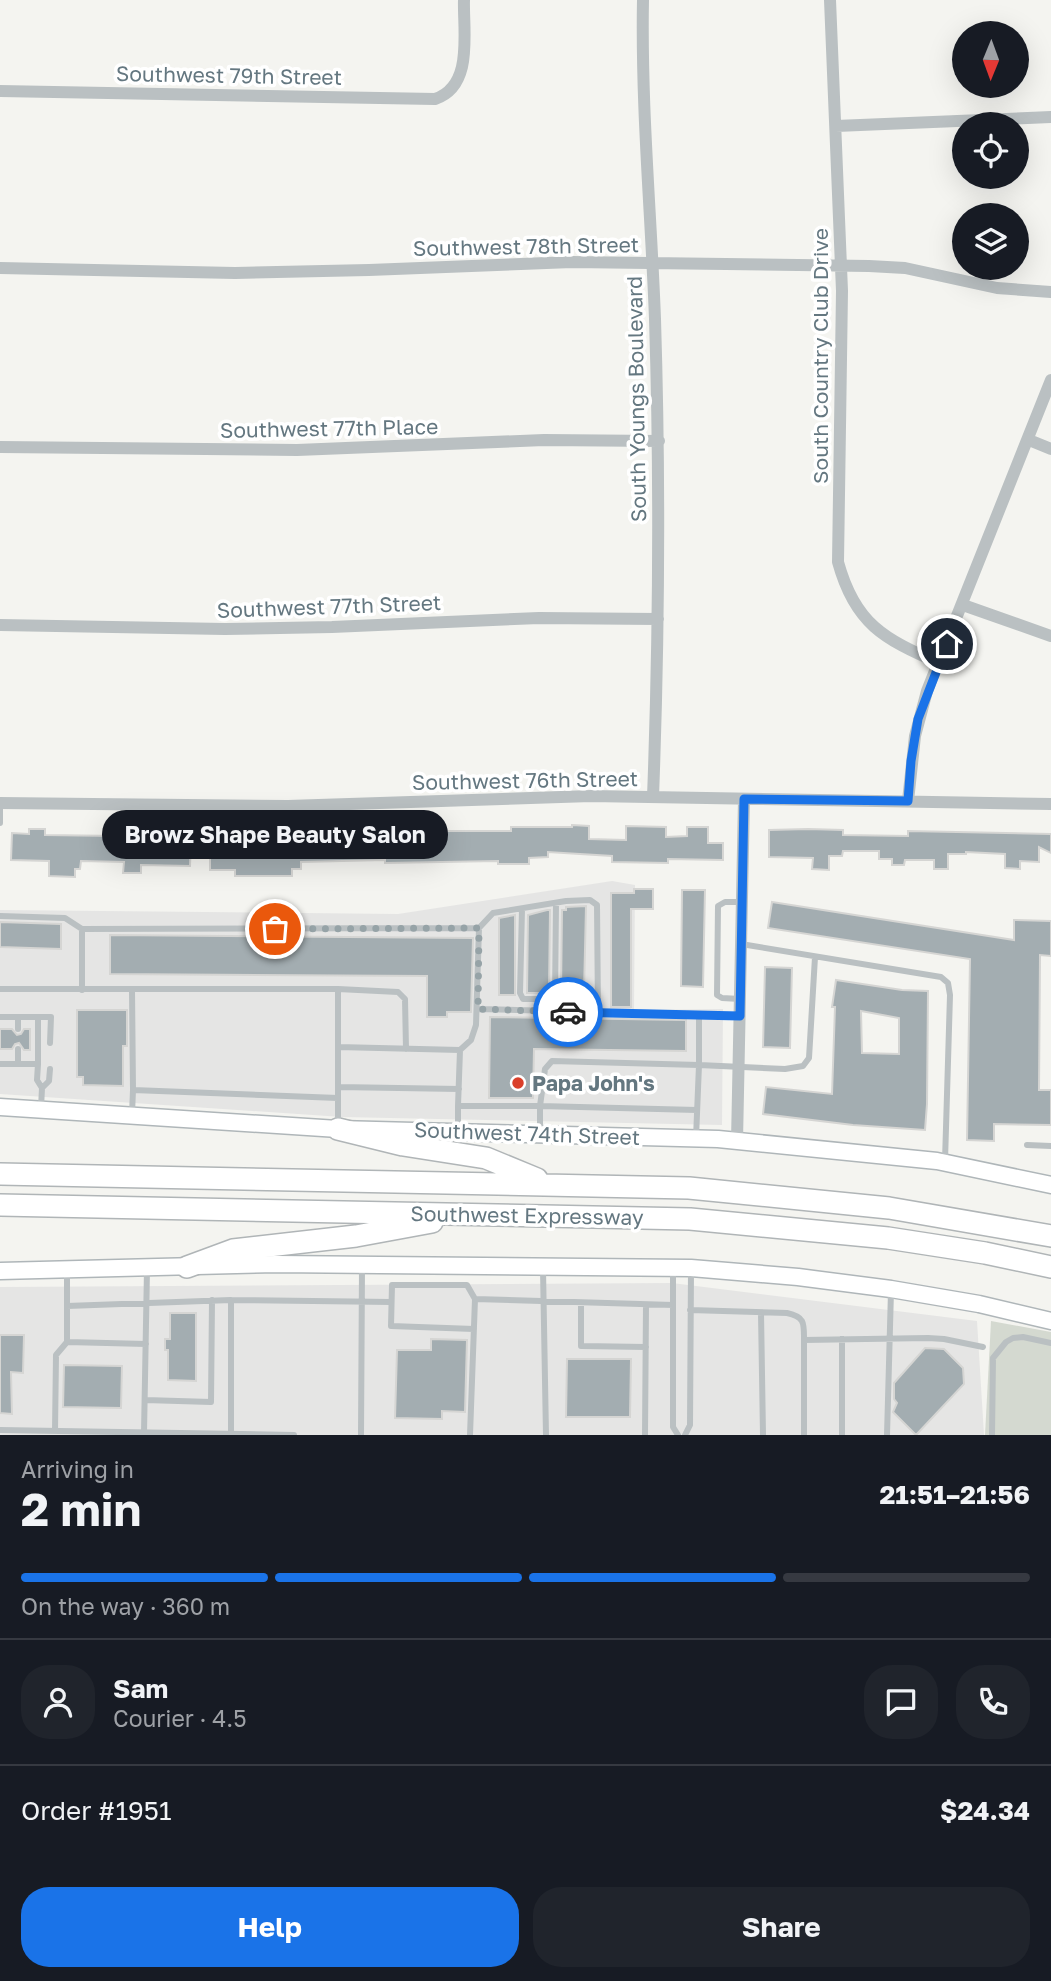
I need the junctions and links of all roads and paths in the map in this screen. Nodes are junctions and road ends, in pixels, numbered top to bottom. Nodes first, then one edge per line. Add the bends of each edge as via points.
1 (464, 0) edge
2 (643, 0) edge
3 (830, 0) edge
4 (0, 91) edge
5 (1051, 117) edge
6 (836, 126) junction
7 (652, 263) junction
8 (841, 266) junction
9 (0, 268) edge
10 (1051, 292) edge
11 (1051, 380) edge
12 (659, 440) junction
13 (1028, 440) junction
14 (0, 447) edge
15 (1051, 449) edge
16 (963, 605) junction
17 (658, 619) junction
18 (0, 625) edge
19 (1051, 636) edge
20 (939, 663) junction
21 (653, 797) junction
22 (744, 799) junction
23 (908, 801) junction
24 (0, 803) edge
25 (1051, 804) edge
26 (0, 823) edge
27 (742, 902) junction
28 (556, 903) junction
29 (522, 909) junction
30 (0, 916) edge
31 (479, 928) junction
32 (82, 929) junction
33 (741, 944) junction
34 (815, 957) junction
35 (0, 989) edge
36 (338, 989) junction
37 (82, 990) junction
38 (132, 990) junction
39 (555, 999) junction
40 (598, 999) junction
41 (740, 999) junction
42 (478, 1009) junction
43 (598, 1012) junction
44 (699, 1015) junction
45 (740, 1016) junction
46 (0, 1017) edge
47 (18, 1017) junction
48 (38, 1017) junction
49 (18, 1029) dead end
50 (50, 1043) dead end
51 (338, 1047) junction
52 (18, 1049) dead end
53 (406, 1049) junction
54 (460, 1051) junction
55 (0, 1064) edge
56 (18, 1064) junction
57 (38, 1064) junction
58 (699, 1065) junction
59 (738, 1065) junction
60 (50, 1069) dead end
61 (338, 1087) junction
62 (42, 1088) junction
63 (459, 1089) junction
64 (133, 1090) junction
65 (338, 1098) junction
66 (540, 1105) junction
67 (458, 1106) junction
68 (1, 1108) edge
69 (41, 1110) junction
70 (697, 1110) junction
71 (132, 1116) junction
72 (338, 1129) junction
73 (458, 1131) junction
74 (540, 1133) junction
75 (696, 1138) junction
76 (737, 1140) junction
77 (1027, 1145) dead end
78 (1051, 1146) edge
79 (945, 1163) junction
80 (0, 1174) edge
81 (548, 1184) junction
82 (1051, 1185) edge
83 (0, 1205) edge
84 (475, 1213) junction
85 (1051, 1236) edge
86 (362, 1265) junction
87 (147, 1267) junction
88 (187, 1267) junction
89 (543, 1267) junction
90 (673, 1268) junction
91 (691, 1268) junction
92 (1051, 1268) edge
93 (67, 1269) junction
94 (1, 1270) edge
95 (891, 1289) junction
96 (475, 1299) junction
97 (212, 1300) junction
98 (231, 1300) junction
99 (362, 1301) junction
100 (391, 1302) junction
101 (543, 1302) junction
102 (145, 1303) junction
103 (581, 1303) junction
104 (646, 1305) junction
105 (673, 1305) junction
106 (67, 1306) junction
107 (690, 1310) junction
108 (761, 1312) junction
109 (1051, 1321) edge
110 (474, 1329) junction
111 (842, 1339) junction
112 (889, 1339) junction
113 (804, 1340) junction
114 (67, 1342) junction
115 (1051, 1343) edge
116 (146, 1345) junction
117 (646, 1347) junction
118 (983, 1347) dead end
119 (145, 1400) junction
120 (0, 1430) edge
121 (55, 1432) junction
122 (144, 1433) junction
123 (231, 1434) edge
124 (294, 1435) edge
125 (361, 1435) edge
126 (470, 1435) edge
127 (545, 1435) edge
128 (645, 1435) edge
129 (678, 1435) edge
130 (685, 1435) edge
131 (763, 1435) edge
132 (804, 1435) edge
133 (842, 1435) edge
134 (887, 1435) edge
135 (992, 1435) edge

1 - 4 street, Southwest 79th Street via 463,63 454,87 440,98
2 - 7 street, South Youngs Boulevard via 642,76
3 - 6 street, South Country Club Drive
5 - 6 street
6 - 8 street, South Country Club Drive
7 - 8 street, Southwest 78th Street
7 - 9 street, Southwest 78th Street via 247,272
7 - 12 street, South Youngs Boulevard
8 - 10 street, Southwest 78th Street via 905,268 998,288
8 - 20 street, South Country Club Drive via 838,562 854,602 871,625 901,646
11 - 13 street
12 - 14 street, Southwest 77th Place via 297,450
12 - 17 street, South Youngs Boulevard
13 - 15 street
13 - 16 street
16 - 19 street
16 - 20 street
17 - 18 street, Southwest 77th Street via 527,618 225,629
17 - 21 street, South Youngs Boulevard
20 - 23 street via 918,719
21 - 22 street, Southwest 76th Street
21 - 24 street, Southwest 76th Street via 263,806
22 - 23 street, Southwest 76th Street
22 - 27 street
23 - 25 street, Southwest 76th Street
24 - 26 lane
27 - 33 street
27 - 41 lane via 718,906 717,995
28 - 29 lane
28 - 39 lane
28 - 40 lane via 590,900 597,905
29 - 31 lane via 493,914
29 - 39 lane via 520,993 523,999
30 - 32 lane via 65,918
31 - 32 lane
31 - 42 lane
32 - 37 lane
33 - 34 lane
33 - 41 street
34 - 59 lane via 809,1058 803,1066 785,1069
34 - 79 lane via 942,977 948,983
35 - 37 lane
36 - 38 lane
36 - 51 lane
36 - 53 lane via 398,992 405,999
37 - 38 lane
38 - 64 lane
39 - 40 lane
40 - 43 lane
41 - 45 street
42 - 43 lane
42 - 54 lane via 471,1040
43 - 44 lane
44 - 45 lane
44 - 58 lane
45 - 59 street
46 - 47 lane
47 - 48 lane
47 - 49 lane
48 - 50 lane via 51,1017
48 - 57 lane
51 - 53 lane
51 - 61 lane
52 - 56 lane
53 - 54 lane
54 - 63 lane
55 - 56 lane
56 - 57 lane
57 - 62 lane via 37,1080
58 - 59 lane
58 - 66 lane via 552,1061 545,1069
58 - 70 lane
59 - 76 street
60 - 62 lane via 49,1081
61 - 63 lane
61 - 65 lane
62 - 69 lane
63 - 67 lane
64 - 65 lane
64 - 71 lane
65 - 72 lane
66 - 67 lane
66 - 70 lane
66 - 74 lane
67 - 73 lane
68 - 69 main road, Southwest 74th Street
69 - 71 main road, Southwest 74th Street
70 - 75 lane
71 - 72 main road, Southwest 74th Street
72 - 73 main road, Southwest 74th Street
72 - 81 highway via 486,1158
73 - 74 main road, Southwest 74th Street
74 - 75 main road, Southwest 74th Street
75 - 76 main road, Southwest 74th Street
76 - 79 main road, Southwest 74th Street
77 - 78 lane
79 - 82 main road, Southwest 74th Street
80 - 81 highway, Southwest Expressway
81 - 85 highway, Southwest Expressway via 689,1188 815,1199
83 - 84 highway, Southwest Expressway
84 - 88 highway via 356,1236 233,1250
84 - 92 highway, Southwest Expressway via 690,1219 806,1228 936,1245
86 - 88 main road
86 - 89 main road
86 - 99 lane
87 - 88 main road
87 - 93 main road
87 - 102 lane
89 - 90 main road
89 - 101 lane
90 - 91 main road
90 - 105 lane
91 - 95 main road
91 - 107 lane
93 - 94 main road
93 - 106 lane
95 - 109 main road
95 - 112 lane
96 - 100 lane via 467,1285 392,1285
96 - 101 lane
96 - 110 lane
97 - 98 lane
97 - 102 lane
97 - 119 lane via 211,1402
98 - 99 lane
98 - 123 lane
99 - 100 lane
99 - 125 lane
100 - 110 lane via 391,1326
101 - 103 lane
101 - 127 lane
102 - 106 lane
102 - 116 lane
103 - 104 lane
103 - 117 lane via 581,1346
104 - 105 lane
104 - 117 lane
105 - 129 lane via 673,1427
106 - 114 lane
107 - 108 lane
107 - 130 lane via 690,1425
108 - 113 lane via 798,1316 804,1322
108 - 131 lane
110 - 126 lane
111 - 112 lane
111 - 113 lane
111 - 133 lane
112 - 118 lane via 944,1339
112 - 134 lane
113 - 132 lane
114 - 116 lane
114 - 121 lane via 56,1355
115 - 135 lane via 1013,1338 993,1358
116 - 119 lane
117 - 128 lane
119 - 122 lane
120 - 121 lane
121 - 122 lane
122 - 123 lane
123 - 124 lane

